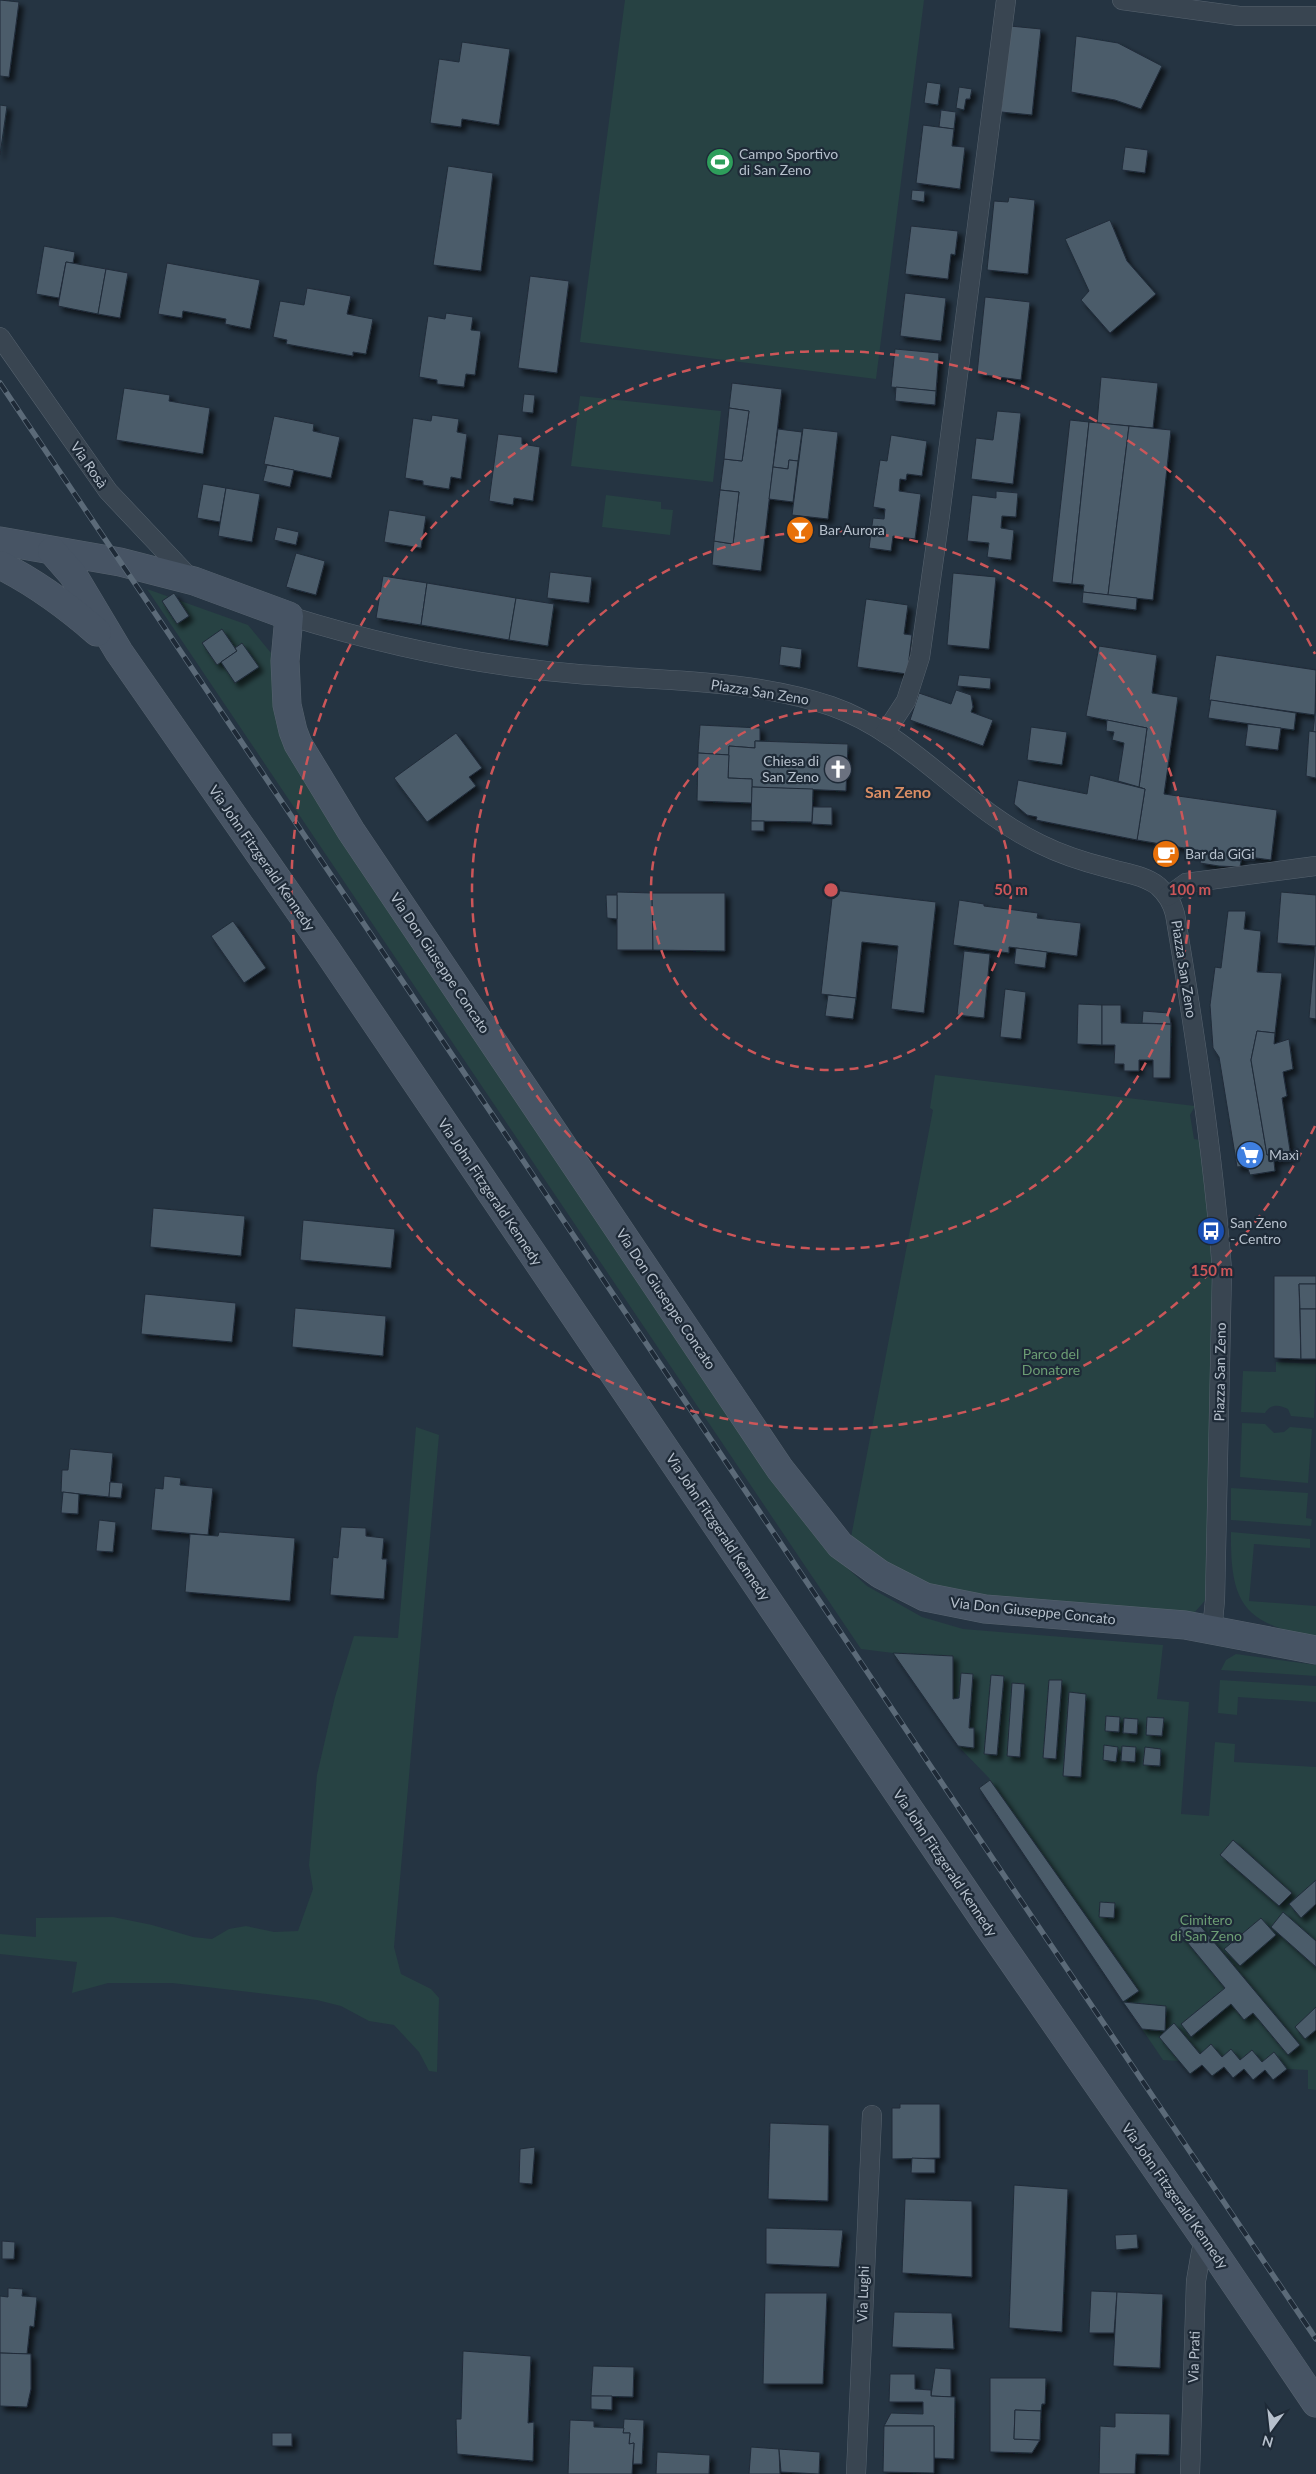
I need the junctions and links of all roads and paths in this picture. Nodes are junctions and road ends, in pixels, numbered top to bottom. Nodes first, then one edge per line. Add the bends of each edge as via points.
1 (1006, 0) edge
2 (1122, 0) edge
3 (1316, 16) edge
4 (0, 337) edge
5 (0, 540) edge
6 (49, 551) junction
7 (0, 565) edge
8 (194, 581) junction
9 (34, 582) junction
10 (289, 616) junction
11 (119, 652) junction
12 (885, 733) junction
13 (1316, 866) edge
14 (1168, 896) junction
15 (1212, 1631) junction
16 (1316, 1650) edge
17 (872, 2115) dead end
18 (1207, 2242) junction
19 (1316, 2403) edge
20 (856, 2474) edge
21 (1190, 2474) edge

1 - 12 street via 920,657 906,701
2 - 3 street via 1239,16
4 - 8 street, Via Rosà via 108,492
5 - 6 main road
6 - 8 main road via 120,562
6 - 9 main road via 37,556 33,568
6 - 11 main road, Via John Fitzgerald Kennedy via 72,576
7 - 9 main road, Via John Fitzgerald Kennedy
8 - 10 main road
9 - 11 main road, Via John Fitzgerald Kennedy via 68,606
10 - 12 street, Piazza San Zeno via 443,655 548,672 719,684 786,694 847,712
10 - 15 main road, Via Don Giuseppe Concato via 285,661 287,704 298,744 351,832 771,1455 835,1539 880,1574 942,1602 985,1609 1184,1625
11 - 18 main road, Via John Fitzgerald Kennedy via 326,949 983,1919
12 - 14 street, Piazza San Zeno via 1024,837 1074,859 1149,880
13 - 14 street via 1186,883
14 - 15 street, Piazza San Zeno via 1175,914 1199,1062 1222,1270
15 - 16 main road, Via Don Giuseppe Concato
17 - 20 street, Via Lughi
18 - 19 main road, Via John Fitzgerald Kennedy
18 - 21 street, Via Prati via 1201,2252 1196,2281

